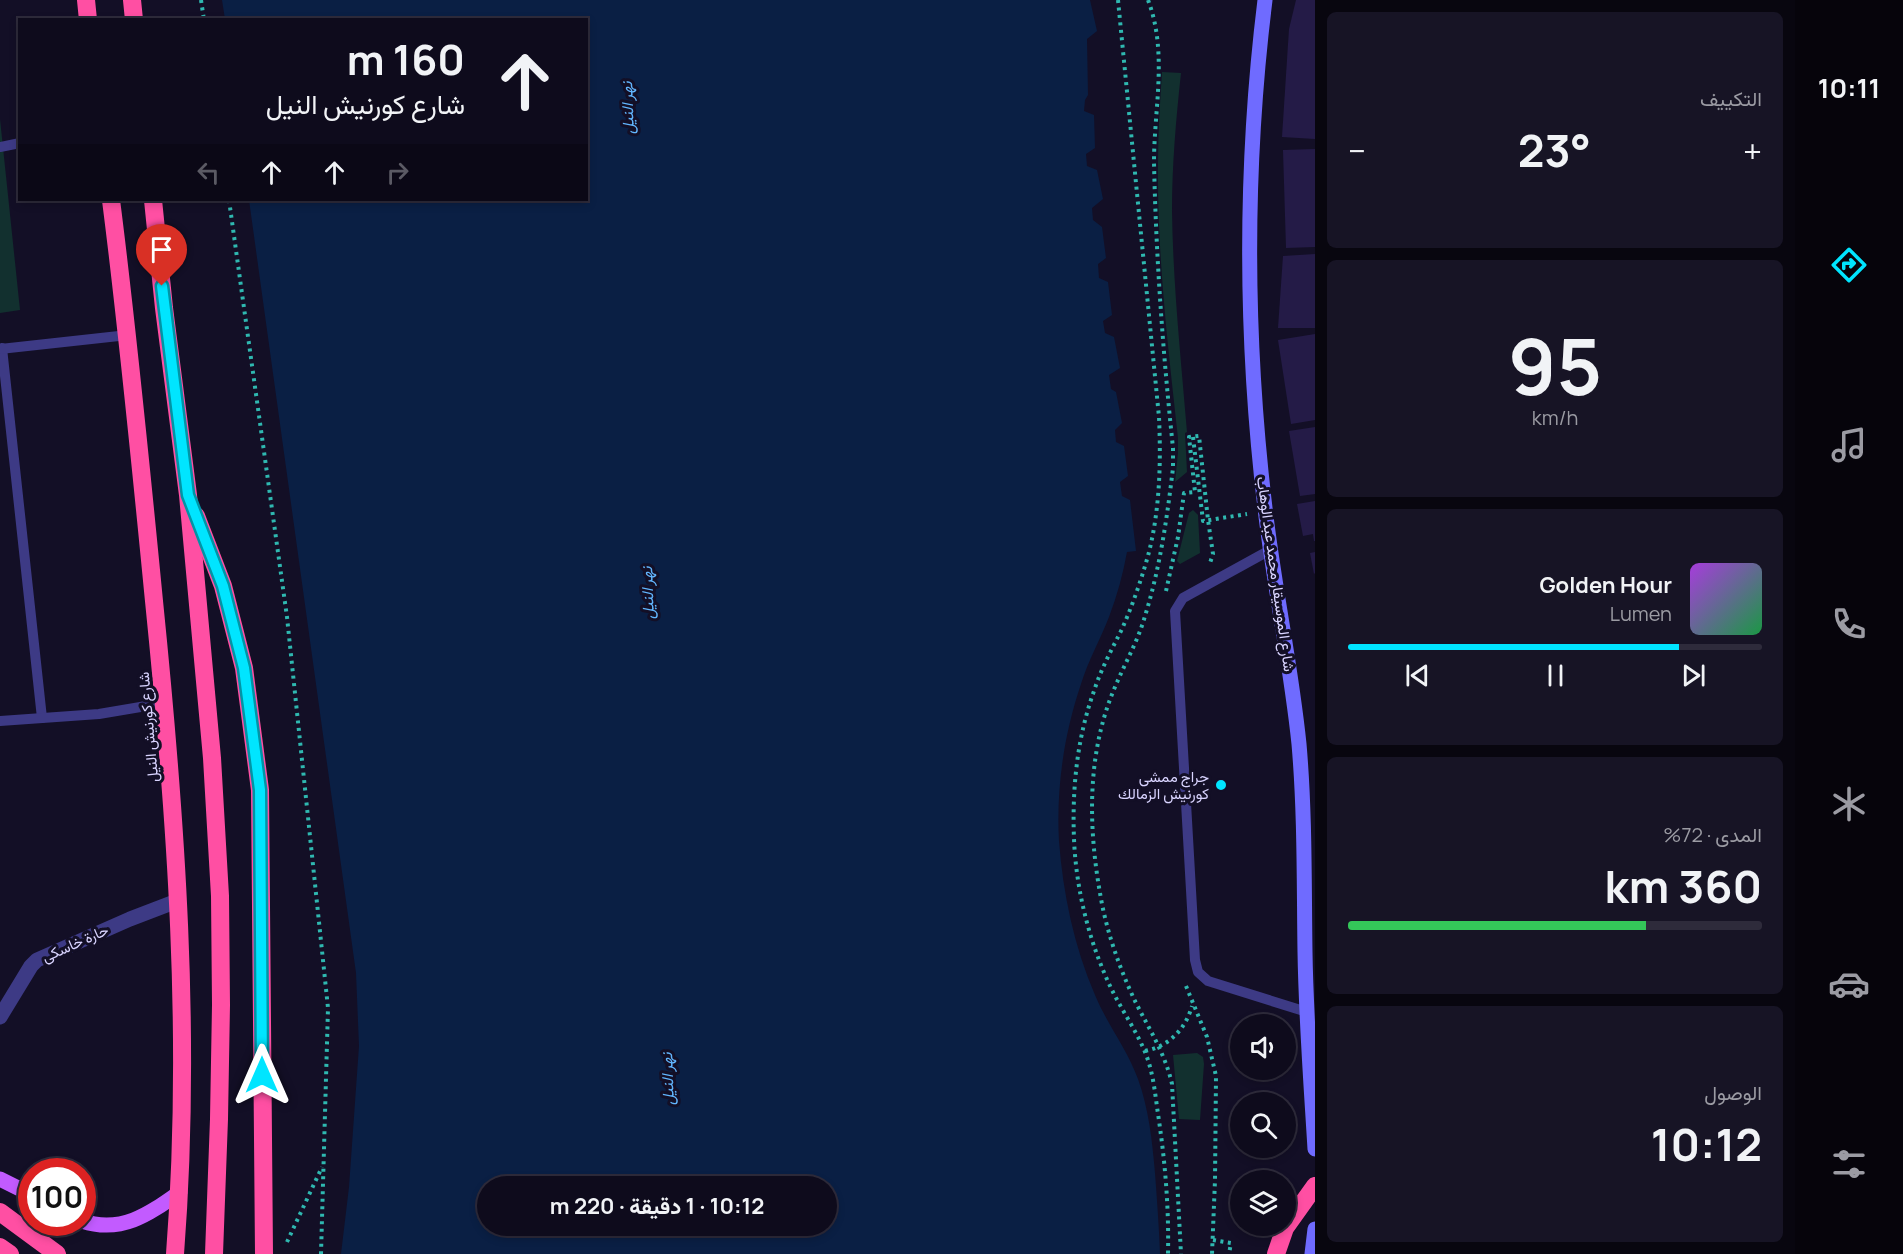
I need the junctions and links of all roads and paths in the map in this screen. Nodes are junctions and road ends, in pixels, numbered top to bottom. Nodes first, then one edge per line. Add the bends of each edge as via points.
1 (86, 0) edge
2 (132, 0) edge
3 (201, 0) edge
4 (1118, 0) edge
5 (1148, 0) edge
6 (1265, 0) edge
7 (88, 18) edge
8 (134, 18) edge
9 (204, 18) edge
10 (18, 142) edge
11 (0, 147) edge
12 (111, 201) edge
13 (153, 201) edge
14 (230, 201) edge
15 (128, 335) junction
16 (1, 348) edge
17 (188, 495) junction
18 (1265, 511) junction
19 (1208, 520) junction
20 (1272, 549) junction
21 (1208, 566) dead end
22 (1164, 598) dead end
23 (164, 703) junction
24 (42, 718) junction
25 (0, 721) edge
26 (177, 901) junction
27 (1310, 968) edge
28 (1192, 1005) dead end
29 (1306, 1012) junction
30 (0, 1017) edge
31 (1311, 1036) edge
32 (1160, 1046) junction
33 (1145, 1052) junction
34 (1315, 1149) edge
35 (324, 1164) junction
36 (0, 1179) edge
37 (1315, 1186) edge
38 (18, 1188) edge
39 (180, 1192) junction
40 (0, 1212) edge
41 (96, 1223) edge
42 (1315, 1229) edge
43 (1214, 1240) dead end
44 (286, 1246) dead end
45 (0, 1247) edge
46 (10, 1254) edge
47 (57, 1254) edge
48 (175, 1254) edge
49 (213, 1254) edge
50 (264, 1254) edge
51 (321, 1254) edge
52 (1168, 1254) edge
53 (1181, 1254) edge
54 (1229, 1254) edge
55 (1276, 1254) edge
56 (1312, 1254) edge

1 - 7 highway
2 - 8 highway
3 - 9 path
4 - 33 path via 1158,405 1159,483 1150,550 1142,577 1083,727 1074,802 1074,840 1085,915 1096,951
5 - 32 path via 1158,43 1156,230 1173,468 1153,590 1104,718 1095,760 1091,814 1100,896 1110,936 1128,984
6 - 18 street, شارع الموسيقار محمد عبد الوهاب via 1253,120 1248,259 1253,386
10 - 11 lane
12 - 15 highway, شارع كورنيش النيل
13 - 17 highway
14 - 35 path via 287,616 328,1008
15 - 16 lane
15 - 23 highway, شارع كورنيش النيل
16 - 24 lane
17 - 49 highway via 212,758 220,896 220,1108
17 - 50 highway via 223,586 244,668 260,790
18 - 19 path
18 - 20 street, شارع الموسيقار محمد عبد الوهاب
19 - 21 path via 1213,554
19 - 22 path via 1199,436 1189,437 1195,492 1184,493
20 - 27 street, شارع الموسيقار محمد عبد الوهاب via 1301,777
20 - 29 lane via 1183,598 1175,611 1195,960 1198,972 1208,981
23 - 24 lane
23 - 26 highway, شارع كورنيش النيل
24 - 25 lane
26 - 30 street, حارة خاسكى via 37,960
26 - 39 highway, شارع كورنيش النيل
27 - 29 street, شارع الموسيقار محمد عبد الوهاب
28 - 32 path via 1181,1030
29 - 31 street, شارع الموسيقار محمد عبد الوهاب
31 - 34 street, شارع الموسيقار محمد عبد الوهاب
32 - 33 path
32 - 53 path via 1168,1064 1174,1103
33 - 52 path via 1162,1140
35 - 44 path
35 - 51 path
36 - 38 main road
37 - 55 highway via 1285,1228
39 - 41 main road via 137,1220 112,1226
39 - 48 highway, شارع كورنيش النيل
40 - 47 highway
42 - 56 street
43 - 54 path via 1231,1243
45 - 46 highway

